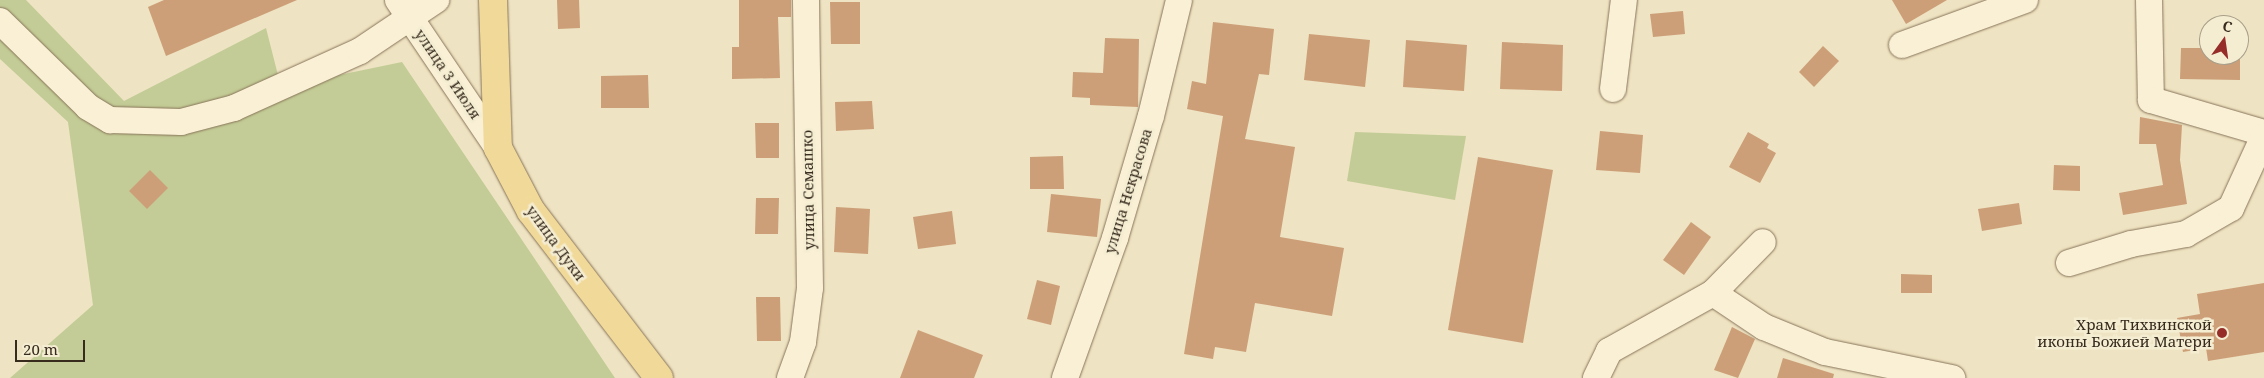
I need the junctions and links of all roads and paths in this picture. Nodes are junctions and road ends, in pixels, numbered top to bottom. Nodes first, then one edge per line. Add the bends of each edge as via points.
1 (436, 0) edge
2 (493, 0) edge
3 (806, 0) edge
4 (1179, 0) edge
5 (1624, 0) edge
6 (2025, 0) edge
7 (2149, 0) edge
8 (404, 9) edge
9 (0, 21) edge
10 (1902, 45) dead end
11 (1613, 89) dead end
12 (2264, 134) edge
13 (498, 148) junction
14 (1763, 242) dead end
15 (2069, 263) dead end
16 (1713, 294) junction
17 (659, 378) edge
18 (790, 378) edge
19 (1065, 378) edge
20 (1596, 378) edge
21 (1952, 378) edge

1 - 8 street
2 - 13 main road, улица Дуки
3 - 18 street, улица Семашко via 810,288 803,342
4 - 19 street, улица Некрасова via 1148,125 1115,238
5 - 11 street
6 - 10 street
7 - 12 street via 2151,100
8 - 9 street via 360,51 208,118 181,122 110,120 88,107
8 - 13 street, улица 3 Июля
12 - 15 street via 2231,208 2186,234 2131,244
13 - 17 main road, улица Дуки via 531,211
14 - 16 street
16 - 20 street via 1608,351
16 - 21 street via 1764,327 1825,352

